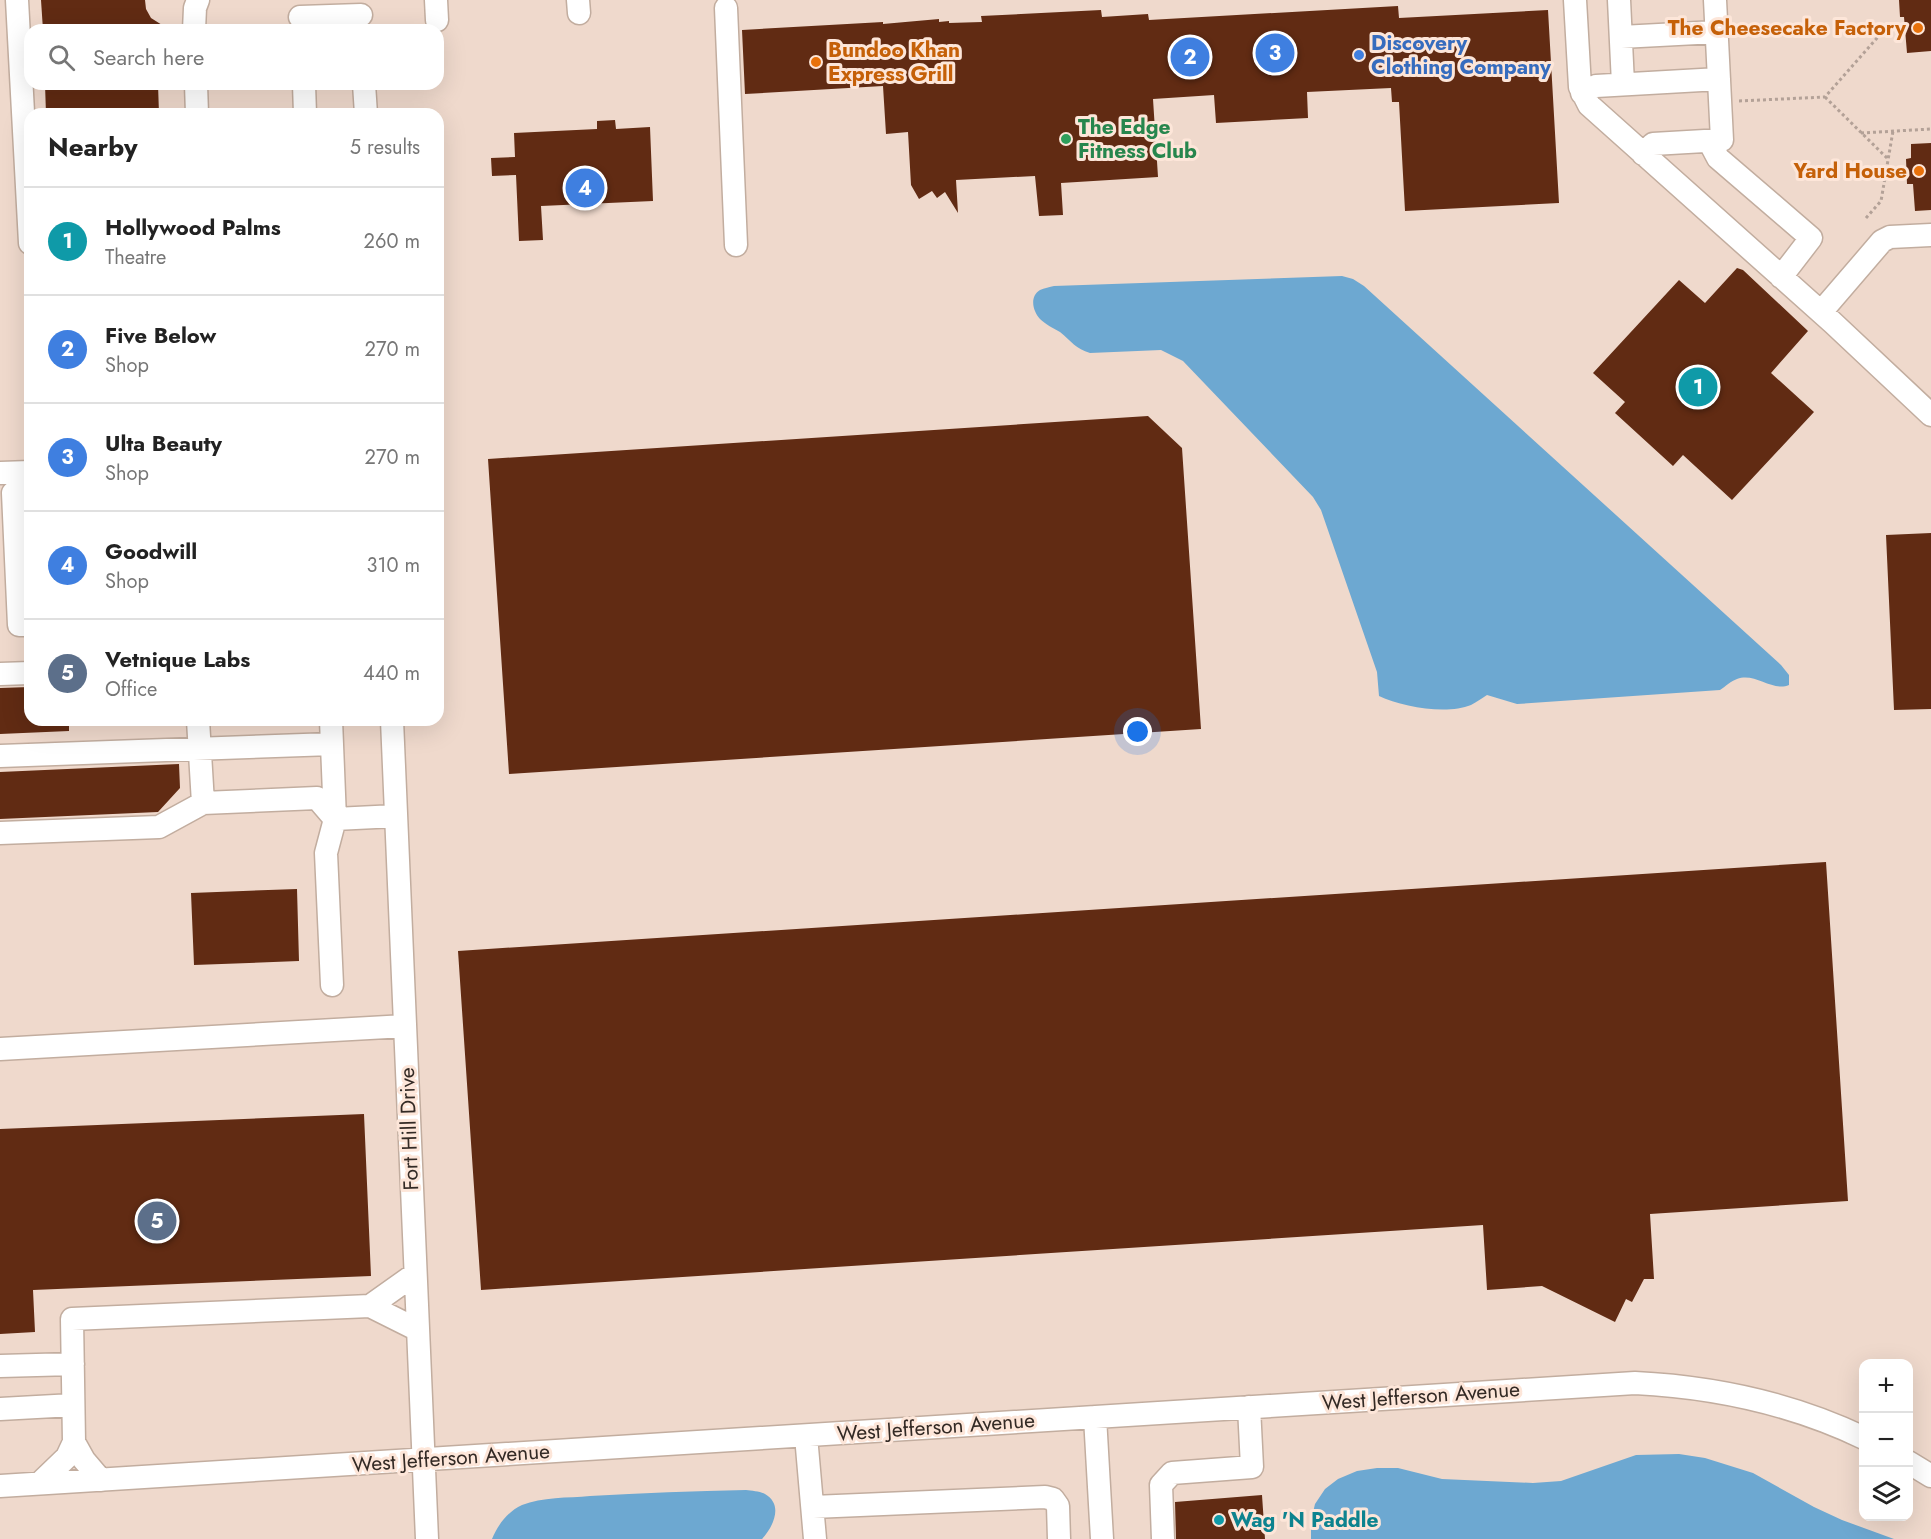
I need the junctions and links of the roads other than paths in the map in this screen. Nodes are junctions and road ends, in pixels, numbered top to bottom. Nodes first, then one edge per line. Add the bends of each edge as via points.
1 (17, 0) edge
2 (198, 0) edge
3 (1575, 0) edge
4 (1619, 0) edge
5 (1714, 0) edge
6 (726, 8) dead end
7 (361, 15) edge
8 (299, 16) edge
9 (194, 24) edge
10 (1716, 32) junction
11 (1621, 37) junction
12 (1719, 79) junction
13 (1623, 84) junction
14 (196, 90) edge
15 (304, 90) edge
16 (364, 90) edge
17 (1582, 93) junction
18 (197, 108) edge
19 (305, 108) edge
20 (366, 108) edge
21 (24, 131) edge
22 (1709, 141) junction
23 (1643, 154) junction
24 (1931, 236) edge
25 (736, 244) dead end
26 (1781, 277) junction
27 (1821, 312) junction
28 (1931, 415) edge
29 (24, 472) edge
30 (0, 473) edge
31 (24, 493) edge
32 (16, 626) edge
33 (24, 673) edge
34 (0, 674) edge
35 (198, 726) edge
36 (331, 726) edge
37 (392, 726) edge
38 (332, 744) junction
39 (200, 749) junction
40 (0, 756) edge
41 (203, 803) junction
42 (396, 816) junction
43 (335, 819) junction
44 (0, 833) edge
45 (332, 985) dead end
46 (405, 1026) junction
47 (0, 1048) edge
48 (415, 1274) junction
49 (370, 1306) junction
50 (418, 1330) junction
51 (73, 1364) junction
52 (0, 1366) edge
53 (74, 1405) junction
54 (1249, 1407) junction
55 (0, 1409) edge
56 (1095, 1417) junction
57 (806, 1436) junction
58 (1859, 1436) edge
59 (74, 1442) junction
60 (423, 1460) junction
61 (1913, 1465) edge
62 (1931, 1476) edge
63 (101, 1479) junction
64 (40, 1483) junction
65 (0, 1486) edge
66 (813, 1507) junction
67 (427, 1539) edge
68 (815, 1539) edge
69 (1059, 1539) edge
70 (1102, 1539) edge
71 (1163, 1539) edge

1 - 21 street
2 - 9 street
3 - 17 street
4 - 11 street
5 - 10 street
6 - 25 street
7 - 8 street
10 - 11 street
10 - 12 street
11 - 13 street
12 - 13 street
12 - 22 street via 1722,140
13 - 17 street via 1596,86
14 - 18 street
15 - 19 street
16 - 20 street
17 - 23 street via 1588,105
22 - 23 street via 1653,144
22 - 26 street via 1718,158 1811,238
23 - 26 street
24 - 27 street via 1890,237 1882,241
26 - 27 street
27 - 28 street
29 - 30 street
31 - 32 street via 13,494
33 - 34 street
35 - 39 street
36 - 38 street
37 - 42 street, Fort Hill Drive
38 - 39 street
38 - 43 street
39 - 40 street
39 - 41 street
41 - 43 street via 317,798
41 - 44 street via 159,827
42 - 43 street
42 - 46 street, Fort Hill Drive
43 - 45 street via 326,854
46 - 47 street
46 - 48 street, Fort Hill Drive
48 - 49 street
48 - 50 street, Fort Hill Drive
49 - 50 street
49 - 51 street via 72,1319
50 - 60 street, Fort Hill Drive
51 - 52 street
51 - 53 street
53 - 55 street
53 - 59 street
54 - 56 street, West Jefferson Avenue
54 - 58 street, West Jefferson Avenue via 1635,1383 1701,1388 1769,1402
54 - 71 street via 1252,1467 1172,1473 1161,1485
56 - 57 street, West Jefferson Avenue
56 - 70 street
57 - 60 street, West Jefferson Avenue
57 - 66 street
59 - 63 street
59 - 64 street via 67,1458
60 - 63 street, West Jefferson Avenue
60 - 67 street, Fort Hill Drive
61 - 62 street
63 - 64 street, West Jefferson Avenue
64 - 65 street, West Jefferson Avenue
66 - 68 street
66 - 69 street via 1045,1497 1058,1506

